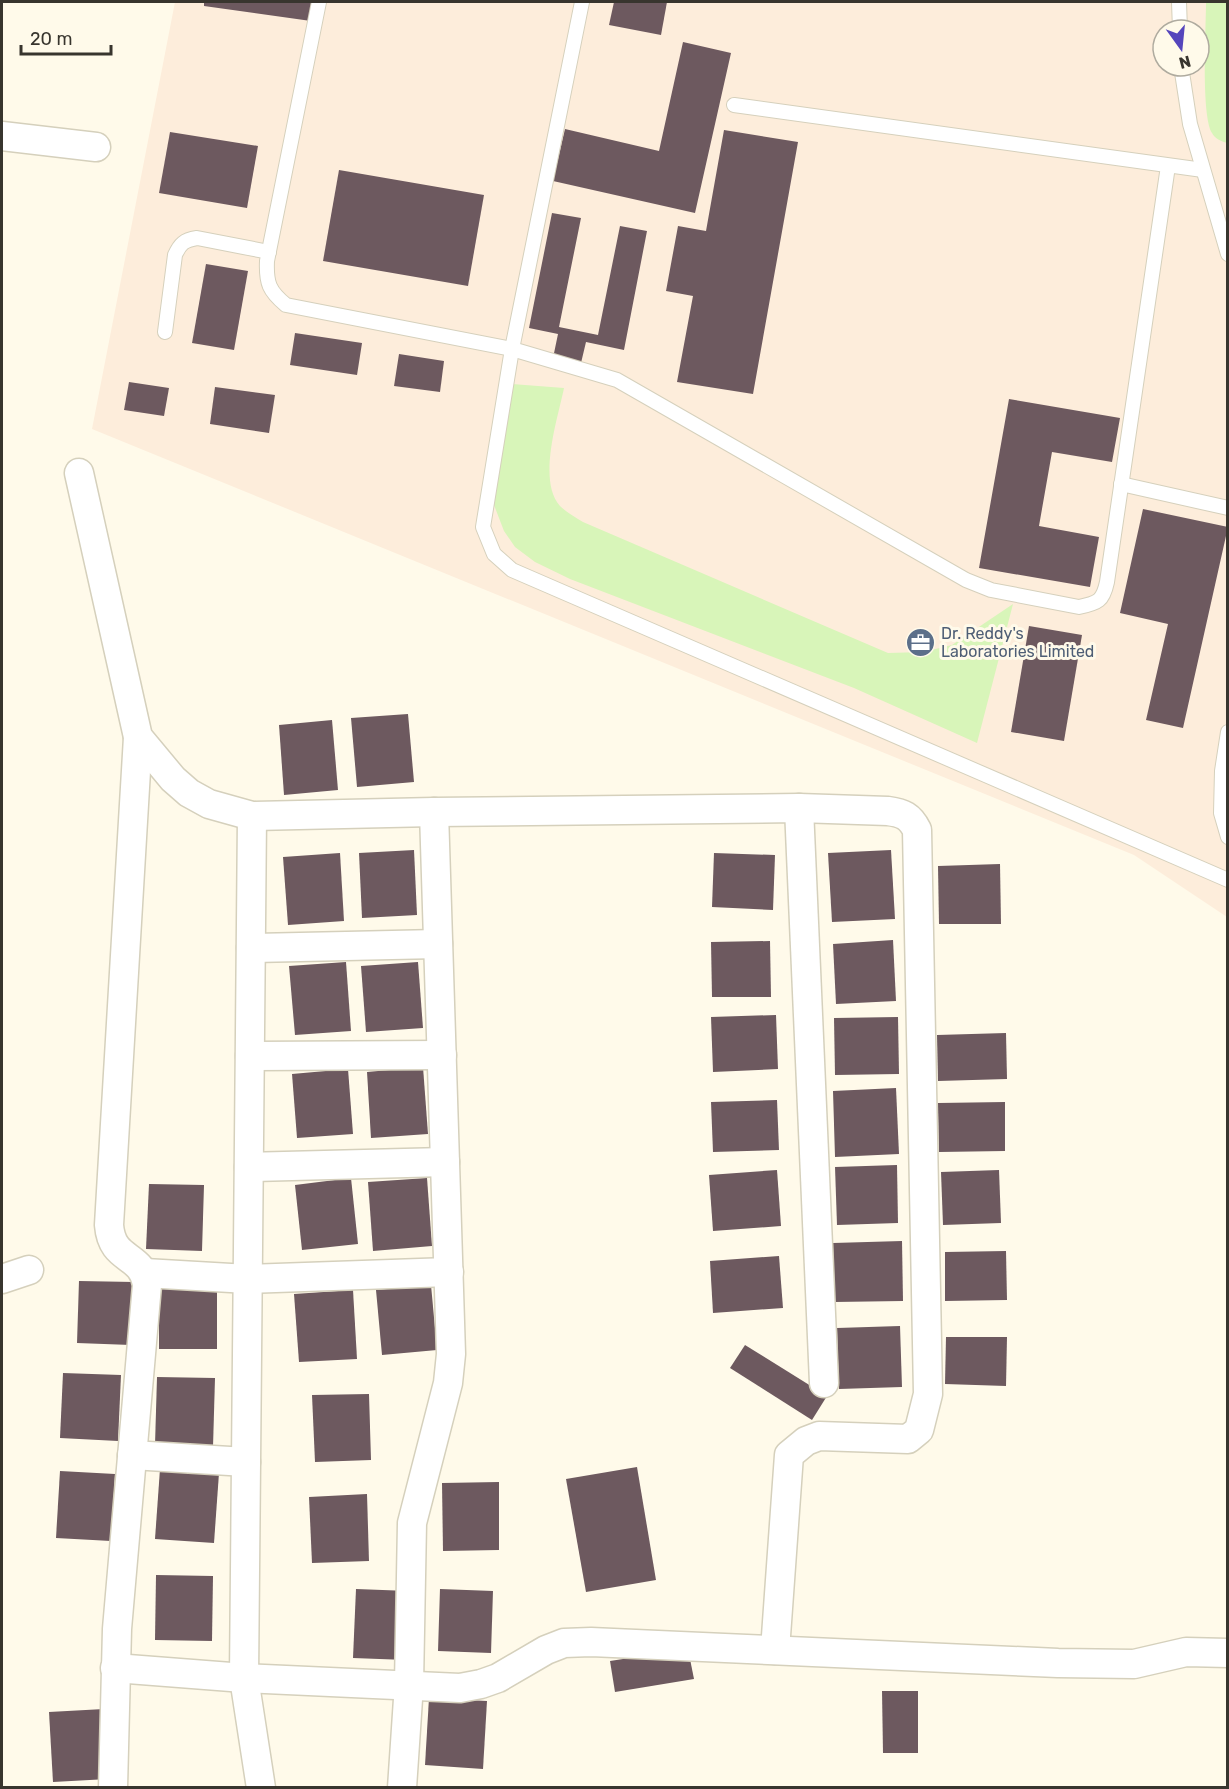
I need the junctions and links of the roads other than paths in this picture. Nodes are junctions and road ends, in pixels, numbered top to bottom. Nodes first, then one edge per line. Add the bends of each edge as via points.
1 (320, 2) edge
2 (582, 2) edge
3 (1179, 2) edge
4 (1180, 18) edge
5 (1183, 78) edge
6 (734, 105) dead end
7 (2, 140) edge
8 (96, 147) dead end
9 (1168, 166) junction
10 (1203, 170) junction
11 (269, 252) junction
12 (1227, 254) edge
13 (165, 332) dead end
14 (512, 349) junction
15 (79, 473) dead end
16 (1121, 484) junction
17 (1227, 508) edge
18 (1227, 732) edge
19 (138, 736) junction
20 (799, 808) junction
21 (434, 812) junction
22 (252, 816) junction
23 (1227, 837) edge
24 (1227, 880) edge
25 (438, 944) junction
26 (251, 948) junction
27 (442, 1055) junction
28 (250, 1056) junction
29 (445, 1162) junction
30 (249, 1167) junction
31 (29, 1270) dead end
32 (448, 1272) junction
33 (145, 1273) junction
34 (2, 1279) edge
35 (248, 1279) junction
36 (824, 1383) dead end
37 (132, 1455) junction
38 (246, 1462) junction
39 (775, 1650) junction
40 (1227, 1653) edge
41 (115, 1668) junction
42 (244, 1678) junction
43 (409, 1684) junction
44 (113, 1788) edge
45 (261, 1788) edge
46 (402, 1788) edge

1 - 11 lane
2 - 14 lane
3 - 4 lane
5 - 10 lane
6 - 9 lane
7 - 8 street
9 - 10 lane
9 - 16 lane
10 - 12 lane
11 - 13 lane via 197,238 186,240 175,255
11 - 14 lane via 267,275 272,293 286,305
14 - 16 lane via 617,381 966,580 992,590 1079,607 1104,596
14 - 24 lane via 483,527 494,555 512,570
15 - 19 street
16 - 17 lane
18 - 23 lane via 1221,813
19 - 22 street via 189,793 209,804
19 - 33 street via 109,1225 110,1239 118,1251
20 - 21 street
20 - 36 street
20 - 39 street via 901,813 912,819 916,830 928,1394 920,1430 908,1439 819,1437 806,1441 789,1455
21 - 22 street
21 - 25 street
22 - 26 street
25 - 26 street
25 - 27 street
26 - 28 street
27 - 28 street
27 - 29 street
28 - 30 street
29 - 30 street
29 - 32 street
30 - 35 street
31 - 34 street
32 - 35 street
32 - 43 street via 452,1354 448,1383 412,1522
33 - 35 street
33 - 37 street
35 - 38 street
37 - 38 street
37 - 41 street
38 - 42 street
39 - 40 street via 1134,1664 1186,1652
39 - 43 street via 564,1643 481,1684 460,1688
41 - 42 street
41 - 44 street
42 - 43 street
42 - 45 street
43 - 46 street

